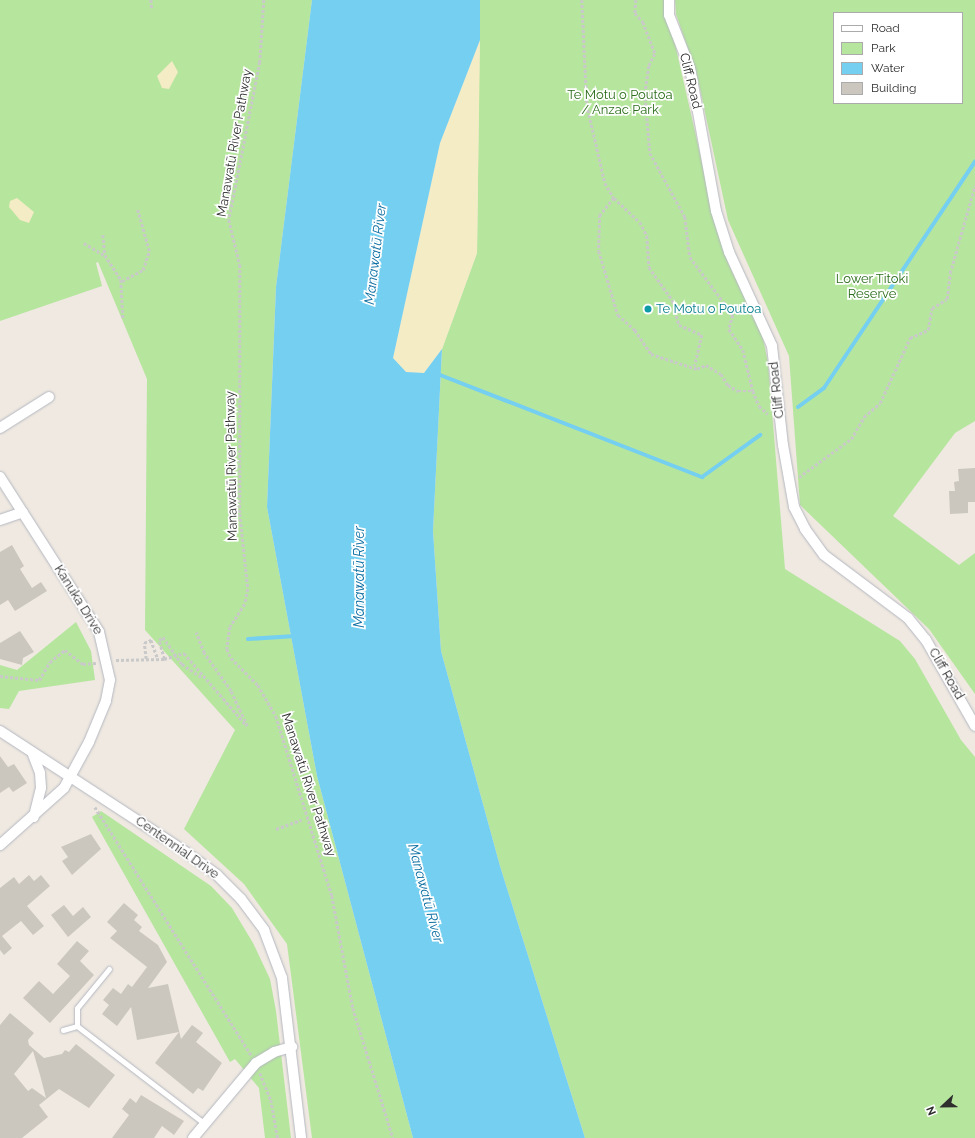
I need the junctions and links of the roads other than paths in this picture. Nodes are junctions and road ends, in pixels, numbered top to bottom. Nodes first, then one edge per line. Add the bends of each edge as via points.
1 (669, 0) edge
2 (48, 397) dead end
3 (0, 428) edge
4 (0, 476) edge
5 (23, 512) junction
6 (0, 520) edge
7 (975, 726) edge
8 (0, 731) edge
9 (32, 752) junction
10 (70, 777) junction
11 (34, 817) junction
12 (0, 845) edge
13 (109, 969) dead end
14 (77, 1026) junction
15 (63, 1030) dead end
16 (292, 1047) junction
17 (204, 1123) junction
18 (193, 1138) edge
19 (301, 1138) edge

1 - 7 street, Cliff Road via 669,15 690,68 716,211 728,252 772,346 788,482 805,529 824,555 908,618 946,672
2 - 3 street
4 - 5 street, Kanuka Drive
5 - 6 street
5 - 10 street, Kanuka Drive via 99,632 111,660 106,701
8 - 9 street, Centennial Drive
9 - 10 street, Centennial Drive
9 - 11 street via 40,773 41,788
10 - 11 street, Kanuka Drive via 57,798
10 - 16 street, Centennial Drive via 199,862 241,899 264,930 282,978
11 - 12 street, Kanuka Drive
13 - 14 lane via 77,1008
14 - 15 lane
14 - 17 lane
16 - 17 street via 274,1052 256,1063
16 - 19 street, Centennial Drive
17 - 18 street

